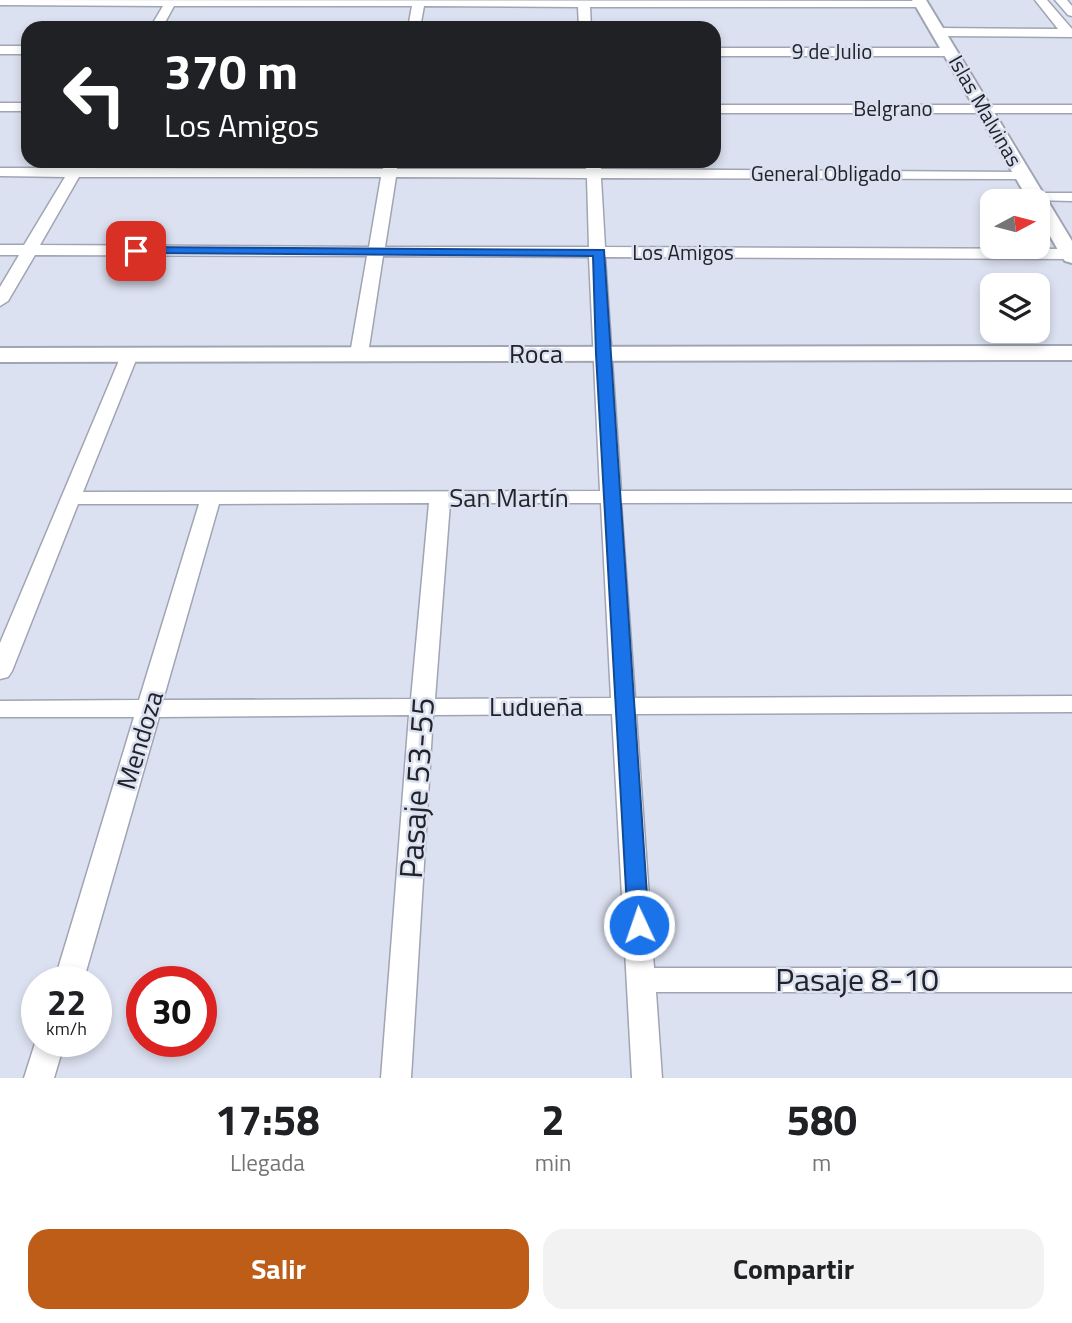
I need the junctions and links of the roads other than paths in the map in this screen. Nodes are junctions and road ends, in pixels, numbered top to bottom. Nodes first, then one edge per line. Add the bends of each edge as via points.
1 (1041, 0) edge
2 (1062, 0) edge
3 (6, 1) edge
4 (171, 1) edge
5 (419, 2) edge
6 (584, 2) edge
7 (921, 2) edge
8 (0, 13) edge
9 (1072, 13) edge
10 (160, 21) edge
11 (415, 21) edge
12 (585, 21) edge
13 (939, 32) junction
14 (1070, 33) edge
15 (0, 50) edge
16 (21, 50) edge
17 (721, 52) edge
18 (950, 52) junction
19 (0, 107) edge
20 (21, 107) edge
21 (721, 109) edge
22 (984, 109) junction
23 (1072, 109) edge
24 (62, 168) edge
25 (77, 168) edge
26 (390, 168) edge
27 (593, 168) edge
28 (647, 168) edge
29 (0, 172) edge
30 (1022, 175) junction
31 (1031, 189) edge
32 (1050, 197) edge
33 (1072, 197) edge
34 (1050, 220) edge
35 (0, 250) edge
36 (30, 250) junction
37 (377, 252) junction
38 (599, 253) junction
39 (1071, 255) edge
40 (0, 301) edge
41 (1072, 352) edge
42 (359, 354) junction
43 (602, 354) junction
44 (0, 355) edge
45 (129, 355) junction
46 (1072, 496) edge
47 (72, 498) junction
48 (211, 498) junction
49 (440, 498) junction
50 (613, 498) junction
51 (0, 671) edge
52 (1072, 704) edge
53 (626, 706) junction
54 (422, 708) junction
55 (0, 709) edge
56 (149, 709) junction
57 (73, 966) edge
58 (642, 980) junction
59 (1072, 980) edge
60 (45, 1057) edge
61 (39, 1078) edge
62 (396, 1078) edge
63 (648, 1078) edge

1 - 14 street
2 - 9 street
3 - 4 street
3 - 8 street
4 - 5 street
4 - 10 street
5 - 6 street
5 - 11 street
6 - 7 street
6 - 12 street
7 - 13 street, Islas Malvinas
13 - 14 street
13 - 18 street, Islas Malvinas
15 - 16 street
17 - 18 street, 9 de Julio
18 - 22 street, Islas Malvinas
19 - 20 street
21 - 22 street, Belgrano
22 - 23 street, Belgrano
22 - 30 street, Islas Malvinas
24 - 29 street, General Obligado
25 - 36 street
26 - 37 street
27 - 38 street
28 - 30 street, General Obligado
30 - 31 street, Islas Malvinas
32 - 33 street
34 - 39 street, Islas Malvinas
35 - 36 street, Los Amigos
36 - 37 street, Los Amigos
36 - 40 street
37 - 38 street, Los Amigos
37 - 42 street
38 - 39 street, Los Amigos
38 - 43 street
41 - 43 street, Roca
42 - 43 street, Roca
42 - 45 street, Roca
43 - 50 street
44 - 45 street, Roca
45 - 47 street
46 - 50 street, San Martín
47 - 48 street, San Martín
47 - 51 street
48 - 49 street, San Martín
48 - 56 street, Mendoza
49 - 50 street, San Martín
49 - 54 street, Pasaje 53-55
50 - 53 street
52 - 53 street, Ludueña
53 - 54 street, Ludueña
53 - 58 street
54 - 56 street, Ludueña
54 - 62 street, Pasaje 53-55
55 - 56 street, Ludueña
56 - 57 street, Mendoza
58 - 59 street, Pasaje 8-10
58 - 63 street
60 - 61 street

